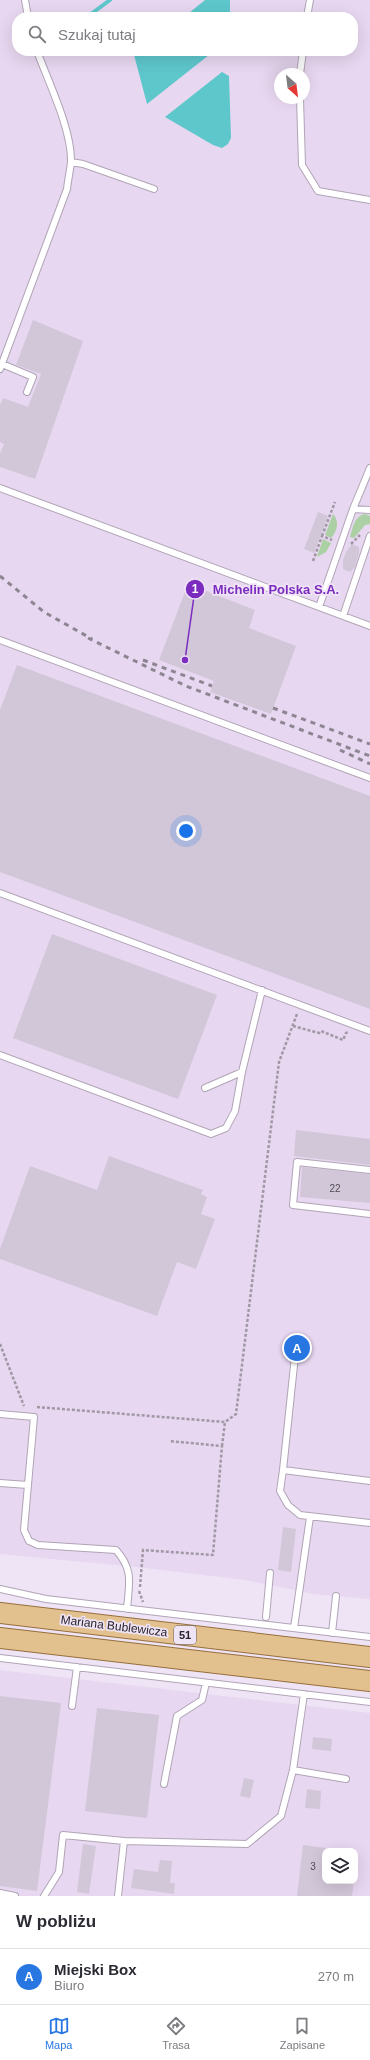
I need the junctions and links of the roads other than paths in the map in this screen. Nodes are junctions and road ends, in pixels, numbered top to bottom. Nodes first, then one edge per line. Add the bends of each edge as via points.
1 (25, 0) edge
2 (310, 0) edge
3 (27, 12) edge
4 (308, 12) edge
5 (39, 56) edge
6 (302, 56) edge
7 (301, 68) edge
8 (300, 104) edge
9 (71, 162) junction
10 (154, 189) dead end
11 (370, 200) edge
12 (1, 366) edge
13 (27, 392) dead end
14 (370, 468) edge
15 (0, 488) edge
16 (353, 509) junction
17 (370, 510) edge
18 (370, 536) edge
19 (319, 607) junction
20 (343, 616) junction
21 (370, 626) edge
22 (0, 640) edge
23 (370, 778) edge
24 (0, 893) edge
25 (262, 990) junction
26 (370, 1031) edge
27 (0, 1055) edge
28 (242, 1072) junction
29 (205, 1088) dead end
30 (370, 1170) edge
31 (370, 1214) edge
32 (295, 1356) dead end
33 (0, 1414) edge
34 (283, 1470) junction
35 (370, 1480) edge
36 (0, 1483) edge
37 (28, 1485) junction
38 (310, 1517) junction
39 (370, 1523) edge
40 (270, 1573) dead end
41 (0, 1589) edge
42 (336, 1596) dead end
43 (127, 1609) junction
44 (0, 1613) edge
45 (266, 1617) dead end
46 (294, 1628) junction
47 (332, 1633) junction
48 (370, 1637) edge
49 (0, 1638) edge
50 (370, 1657) edge
51 (0, 1658) edge
52 (77, 1667) junction
53 (370, 1681) edge
54 (206, 1683) junction
55 (304, 1694) junction
56 (370, 1702) edge
57 (72, 1706) dead end
58 (293, 1770) junction
59 (346, 1779) dead end
60 (164, 1784) dead end
61 (124, 1840) junction
62 (0, 1893) edge
63 (15, 1896) edge
64 (44, 1896) edge
65 (118, 1896) edge

1 - 3 lane
2 - 4 lane
5 - 9 lane via 62,120
6 - 7 lane
8 - 11 lane via 302,165 318,191
9 - 10 lane
9 - 12 lane via 67,189
12 - 13 lane via 33,377
14 - 16 lane
15 - 19 lane
16 - 17 lane
16 - 19 lane
18 - 20 lane
19 - 20 lane
20 - 21 lane
22 - 23 lane
24 - 25 lane
25 - 26 lane
25 - 28 lane
27 - 28 lane via 211,1134 226,1128 235,1111
28 - 29 lane
30 - 31 lane via 297,1162 293,1205
32 - 34 lane
33 - 37 lane via 34,1417
34 - 35 lane
34 - 38 lane via 280,1491 288,1505 300,1515
36 - 37 lane
37 - 43 lane via 24,1530 29,1541 38,1545 116,1550 125,1561 129,1572
38 - 39 lane
38 - 46 lane
40 - 45 lane
41 - 43 lane via 46,1599
42 - 47 lane
43 - 46 lane
44 - 50 main road, Mariana Bublewicza / 51
46 - 47 lane
47 - 48 lane
49 - 53 main road, Mariana Bublewicza / 51
51 - 52 lane
52 - 54 lane
52 - 57 lane
54 - 55 lane
54 - 60 lane via 202,1700 178,1716
55 - 56 lane
55 - 58 lane
58 - 59 lane
58 - 61 lane via 281,1816 247,1844
61 - 64 lane via 63,1835 59,1872
61 - 65 lane
62 - 63 lane

